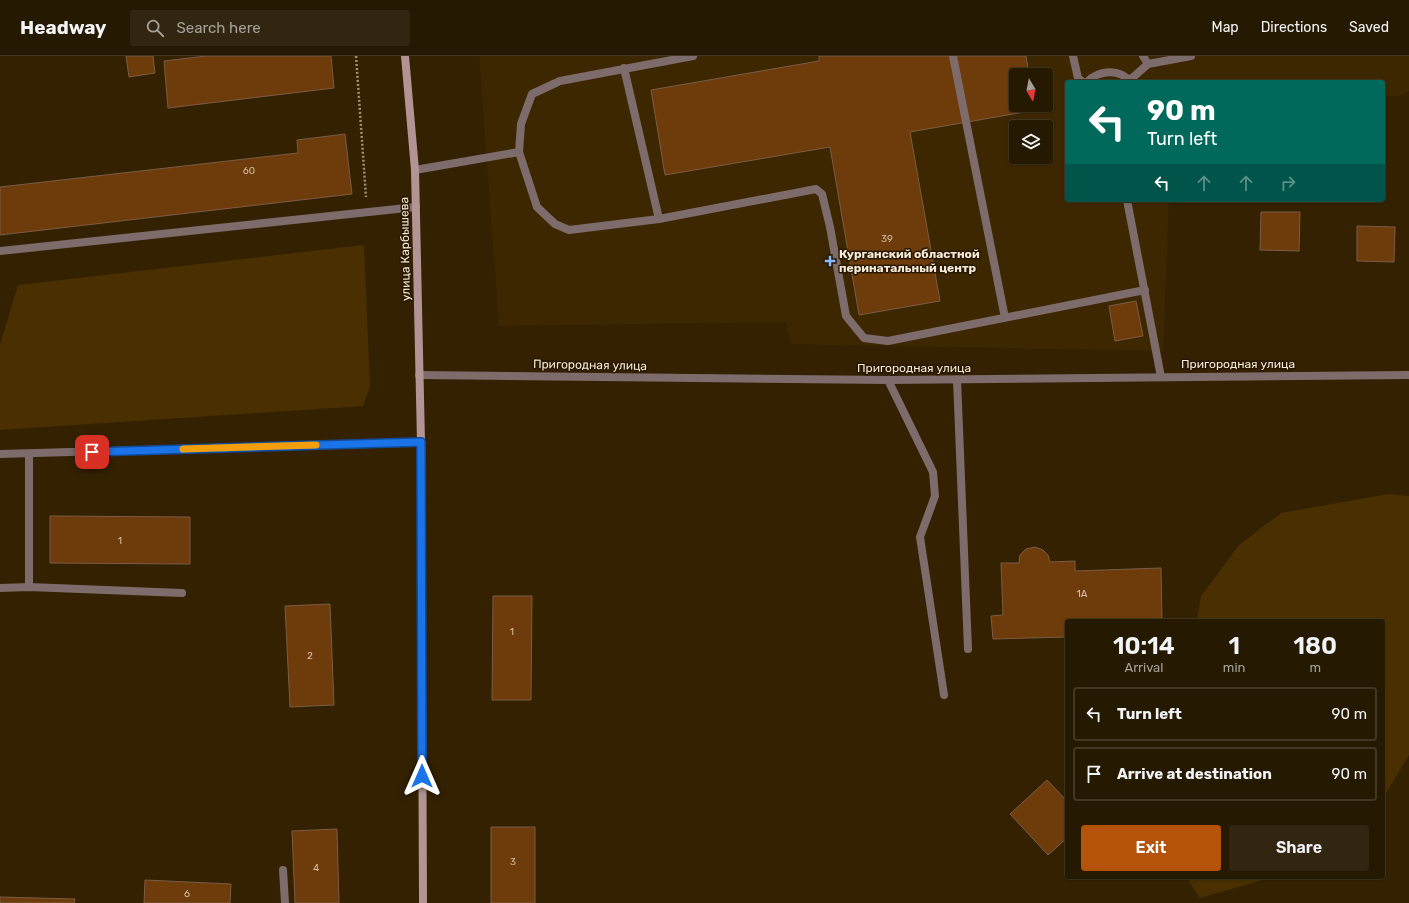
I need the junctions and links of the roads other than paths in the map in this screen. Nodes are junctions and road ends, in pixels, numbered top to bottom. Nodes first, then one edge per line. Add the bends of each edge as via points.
1 (405, 56) edge
2 (694, 56) edge
3 (953, 56) edge
4 (1073, 56) edge
5 (1143, 56) edge
6 (1191, 56) edge
7 (1148, 64) junction
8 (624, 68) junction
9 (1080, 80) edge
10 (1089, 80) edge
11 (1130, 80) edge
12 (1132, 80) edge
13 (519, 152) junction
14 (415, 170) junction
15 (1127, 202) edge
16 (416, 207) junction
17 (659, 219) junction
18 (0, 251) edge
19 (1145, 290) junction
20 (1004, 318) junction
21 (419, 375) junction
22 (1409, 375) edge
23 (1161, 377) junction
24 (888, 380) junction
25 (958, 380) junction
26 (421, 442) junction
27 (0, 454) edge
28 (29, 454) junction
29 (29, 587) junction
30 (0, 588) edge
31 (182, 593) dead end
32 (968, 649) dead end
33 (944, 695) dead end
34 (283, 870) dead end
35 (285, 903) edge
36 (423, 903) edge

1 - 14 main road, улица Карбышева
2 - 8 street
3 - 20 street
4 - 9 street
5 - 7 street
6 - 7 street
7 - 12 street
8 - 13 street via 560,81 532,94 521,124
8 - 17 street
10 - 11 street via 1102,72 1112,72 1122,74
13 - 14 street
13 - 17 street via 537,207 555,224 569,230
14 - 16 main road, улица Карбышева
15 - 19 street
16 - 18 street
16 - 21 main road, улица Карбышева
17 - 20 street via 816,188 822,194 830,227 846,316 864,338 888,341
19 - 20 street
19 - 23 street
21 - 24 street, Пригородная улица
21 - 26 main road, улица Карбышева
22 - 23 street, Пригородная улица
23 - 25 street, Пригородная улица
24 - 25 street, Пригородная улица
24 - 33 street via 933,472 935,496 920,537
25 - 32 street
26 - 28 street
26 - 36 main road, улица Карбышева
27 - 28 street
28 - 29 street
29 - 30 street
29 - 31 street
34 - 35 street

